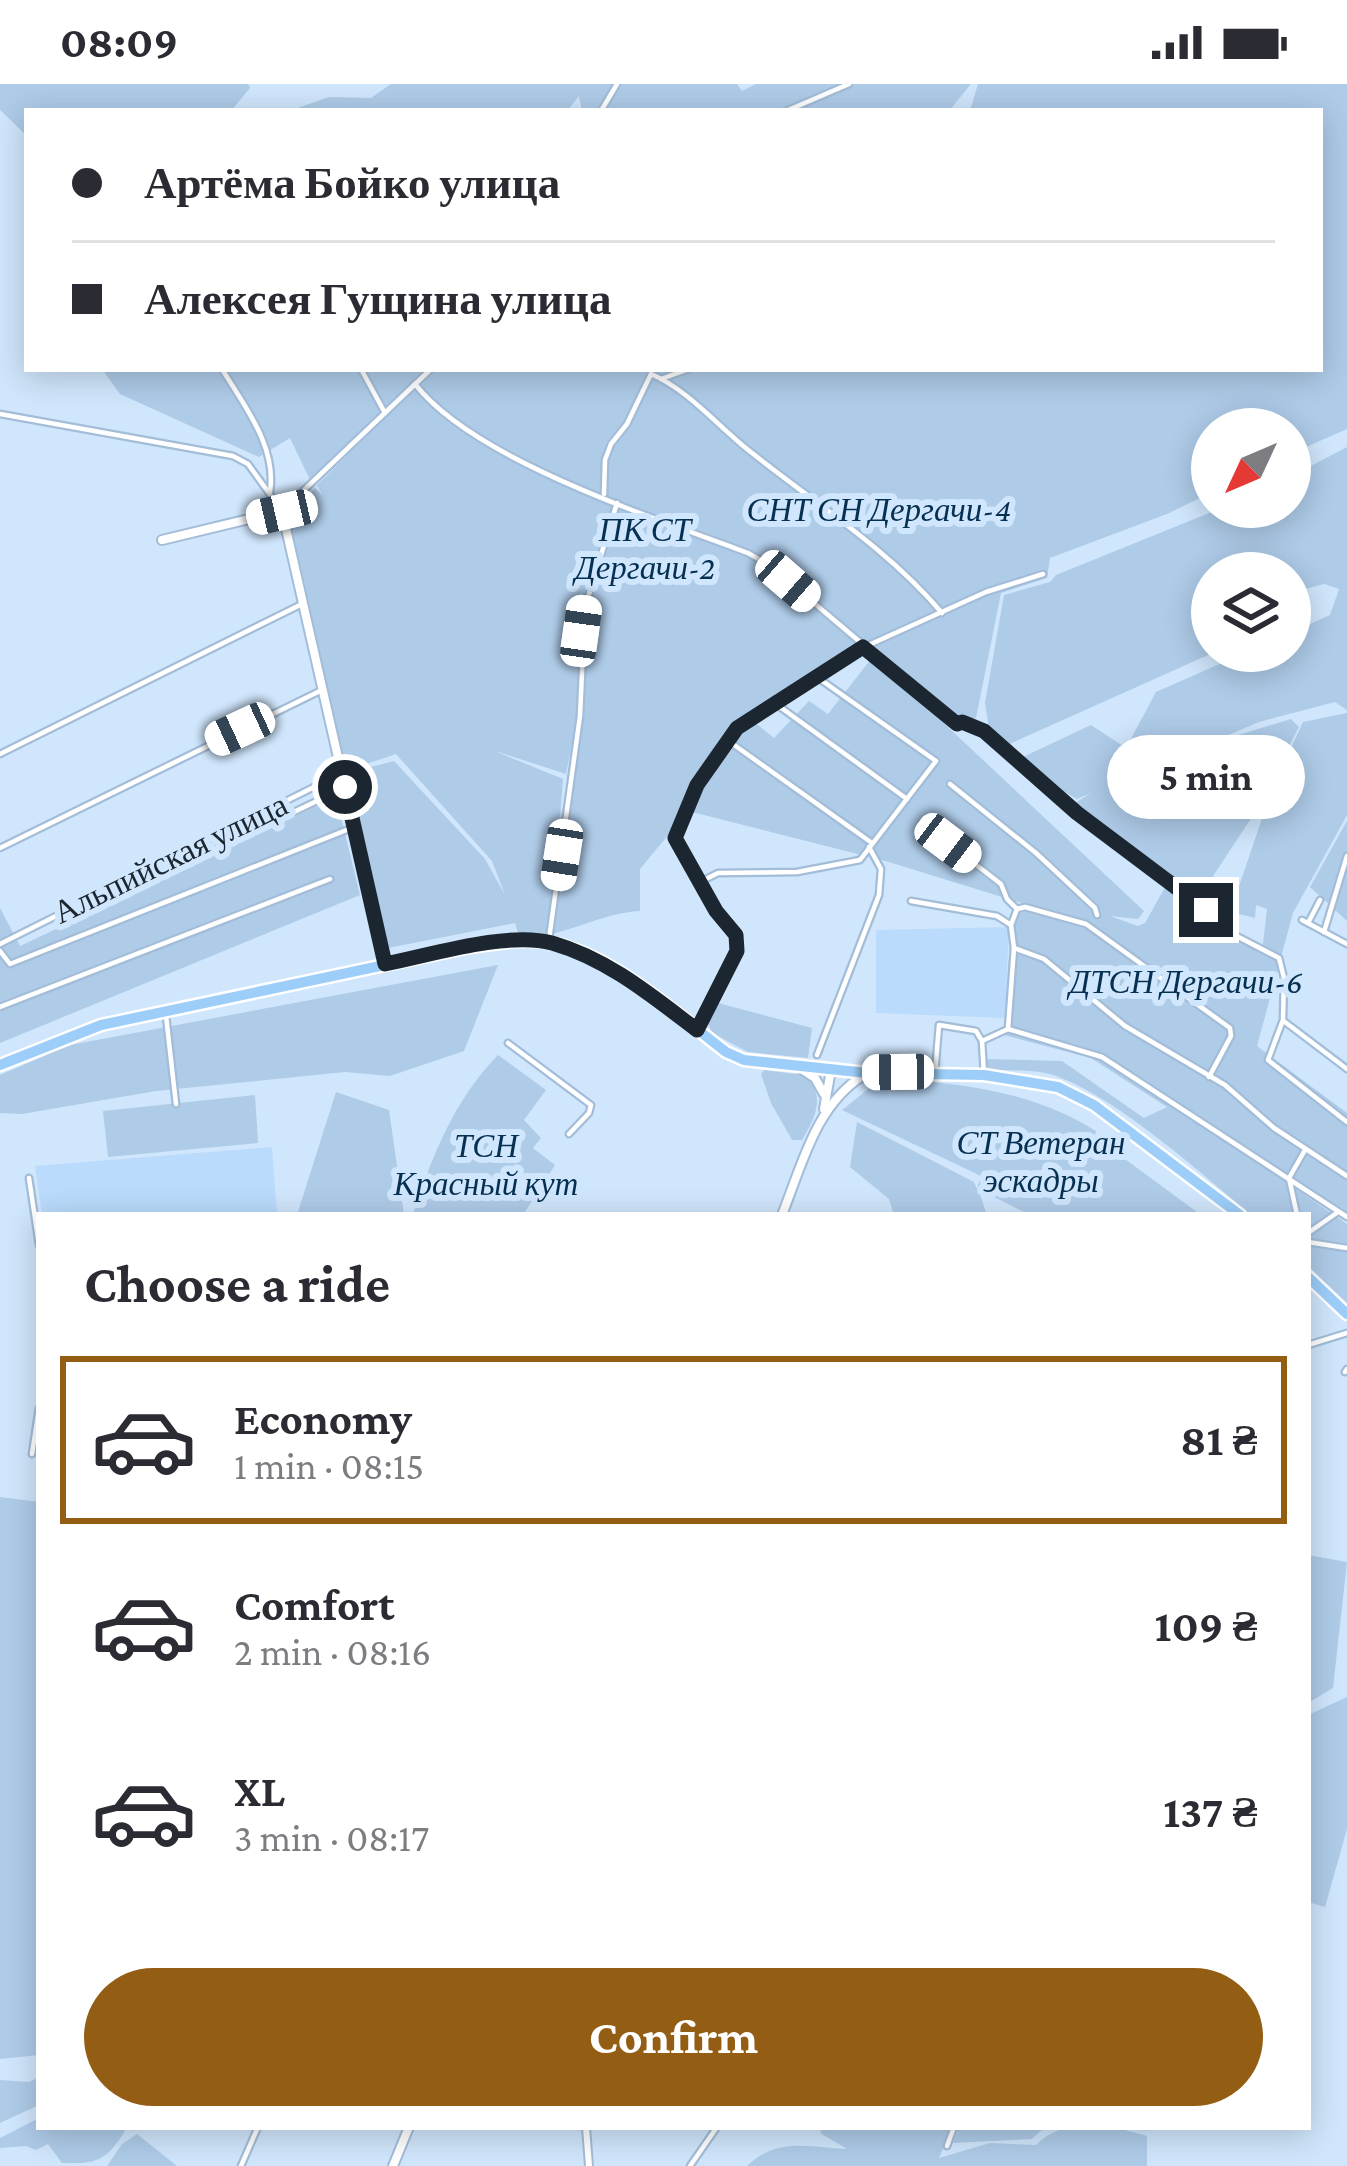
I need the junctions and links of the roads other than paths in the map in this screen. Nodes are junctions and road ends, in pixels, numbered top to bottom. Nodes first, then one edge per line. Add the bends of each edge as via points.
1 (849, 84) edge
2 (793, 108) edge
3 (224, 372) edge
4 (363, 372) edge
5 (428, 372) edge
6 (648, 372) edge
7 (681, 372) edge
8 (661, 379) junction
9 (415, 384) junction
10 (386, 412) junction
11 (0, 414) edge
12 (269, 492) junction
13 (604, 496) junction
14 (617, 503) junction
15 (282, 512) junction
16 (162, 540) dead end
17 (1043, 574) dead end
18 (302, 604) junction
19 (942, 613) junction
20 (863, 647) junction
21 (814, 675) junction
22 (322, 690) junction
23 (774, 703) junction
24 (729, 741) junction
25 (0, 754) edge
26 (341, 773) junction
27 (950, 784) dead end
28 (345, 787) junction
29 (907, 799) junction
30 (922, 823) dead end
31 (354, 827) junction
32 (871, 845) junction
33 (0, 848) edge
34 (1347, 856) edge
35 (1343, 875) edge
36 (330, 879) dead end
37 (700, 882) junction
38 (130, 890) dead end
39 (1320, 900) dead end
40 (911, 901) dead end
41 (1017, 909) junction
42 (1097, 915) dead end
43 (1011, 925) junction
44 (1324, 932) junction
45 (549, 942) junction
46 (1347, 944) edge
47 (0, 947) edge
48 (1014, 948) junction
49 (385, 964) junction
50 (0, 1007) edge
51 (164, 1010) junction
52 (1283, 1020) junction
53 (697, 1030) junction
54 (1008, 1030) junction
55 (982, 1040) junction
56 (508, 1043) dead end
57 (817, 1055) dead end
58 (0, 1065) edge
59 (797, 1067) junction
60 (1347, 1069) edge
61 (868, 1073) junction
62 (833, 1074) junction
63 (935, 1074) junction
64 (984, 1075) junction
65 (1208, 1077) junction
66 (842, 1088) junction
67 (830, 1097) junction
68 (176, 1104) dead end
69 (1347, 1122) edge
70 (568, 1134) dead end
71 (1305, 1150) junction
72 (1347, 1176) edge
73 (29, 1178) dead end
74 (1289, 1178) junction
75 (1339, 1211) junction
76 (783, 1212) edge
77 (1236, 1212) edge
78 (1297, 1212) edge
79 (1347, 1216) edge
80 (36, 1225) edge
81 (1311, 1231) edge
82 (1311, 1242) edge
83 (1347, 1248) edge
84 (1311, 1280) edge
85 (1347, 1314) edge
86 (1347, 1333) edge
87 (1311, 1344) edge
88 (36, 1428) edge
89 (32, 1454) dead end
90 (257, 2130) edge
91 (408, 2130) edge
92 (586, 2130) edge
93 (715, 2130) edge
94 (953, 2130) edge
95 (947, 2146) dead end
96 (242, 2166) edge
97 (393, 2166) edge
98 (589, 2166) edge
99 (689, 2166) edge

1 - 2 street
3 - 12 street via 266,442
4 - 10 street
5 - 9 street
6 - 8 street
6 - 13 street via 605,460
7 - 8 street
8 - 19 street via 909,575
9 - 10 street
9 - 13 street via 458,426
10 - 15 street
11 - 12 street via 233,456
12 - 15 street
13 - 14 street
14 - 20 street via 769,565
14 - 45 street via 585,607 580,716
15 - 16 main road
15 - 18 main road
17 - 19 street
18 - 22 main road
18 - 25 street
19 - 20 street
20 - 21 street
20 - 52 street via 957,724 984,731 1227,931 1279,958
21 - 23 street
21 - 29 street via 936,761
22 - 26 main road
22 - 33 street
23 - 24 street
23 - 29 street
24 - 32 street
24 - 37 street via 697,785 675,838
26 - 28 main road
26 - 47 street, Альпийская улица
27 - 42 street
28 - 31 main road
28 - 38 street
29 - 32 street
30 - 41 street via 1001,884
31 - 47 street via 10,964
31 - 49 main road
32 - 37 street via 860,860 797,872 718,873
32 - 57 street via 881,869 879,895
34 - 35 street
35 - 44 street
36 - 50 street
37 - 53 street via 736,935 737,951
39 - 44 street via 1305,922
40 - 43 street
41 - 43 street
41 - 65 street via 1086,924 1230,1028
43 - 48 street
44 - 46 street
45 - 49 main road
45 - 53 main road via 626,977
48 - 54 street
48 - 65 street via 1044,958 1125,1026
49 - 51 main road
51 - 58 main road
51 - 68 street
52 - 60 street
52 - 69 street via 1268,1060
53 - 59 main road via 744,1060
54 - 55 street
54 - 74 street via 1102,1057
55 - 63 street via 973,1028 939,1025
55 - 64 street
56 - 70 street via 591,1106
59 - 62 main road
59 - 67 main road
61 - 62 main road
61 - 63 main road
61 - 67 main road
62 - 66 main road
62 - 66 main road via 832,1089
62 - 67 main road
63 - 64 main road
64 - 77 main road via 1076,1096
65 - 71 street
66 - 67 main road
67 - 76 main road
71 - 72 street
71 - 74 street
73 - 80 street
74 - 75 street
74 - 78 street
75 - 79 street
75 - 81 street
82 - 83 street
84 - 85 main road
86 - 87 street
88 - 89 street
90 - 96 street
91 - 97 main road
92 - 98 street
93 - 99 street
94 - 95 street

